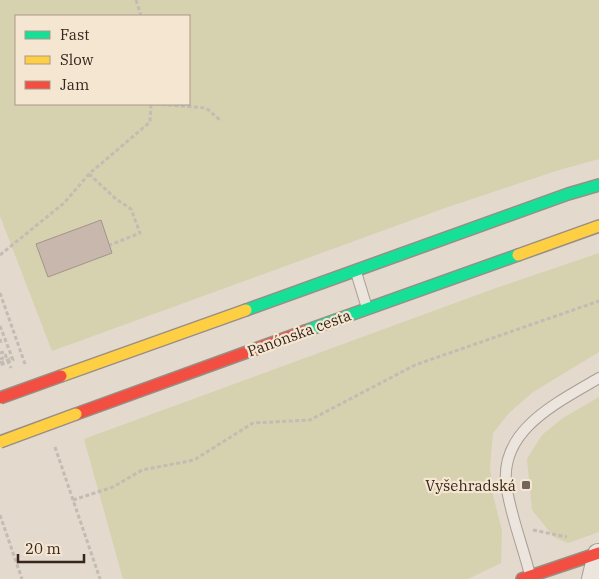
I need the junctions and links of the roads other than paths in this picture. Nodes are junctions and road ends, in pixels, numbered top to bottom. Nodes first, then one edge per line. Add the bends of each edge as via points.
1 (599, 185) edge
2 (599, 226) edge
3 (356, 271) junction
4 (368, 308) junction
5 (599, 378) edge
6 (0, 398) edge
7 (0, 442) edge
8 (598, 554) edge
9 (526, 577) edge
10 (592, 579) edge

1 - 3 main road
2 - 4 main road, Panónska cesta
3 - 4 lane
3 - 6 main road, bridge
4 - 7 main road, Panónska cesta, bridge
5 - 9 lane via 534,420 522,431 507,462 506,489
8 - 9 main road
8 - 10 street

